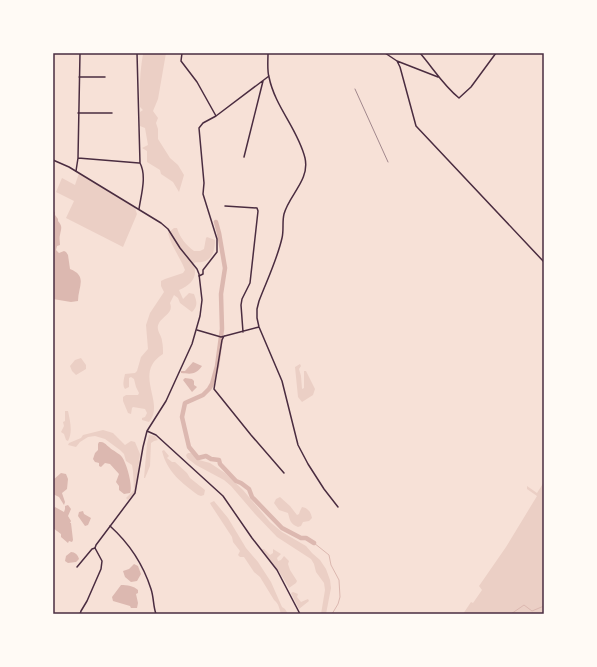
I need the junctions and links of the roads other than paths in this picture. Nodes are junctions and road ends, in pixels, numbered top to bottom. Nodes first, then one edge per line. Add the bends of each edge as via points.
1 (80, 53) edge
2 (137, 53) edge
3 (182, 53) edge
4 (268, 53) edge
5 (385, 53) edge
6 (420, 53) edge
7 (496, 53) edge
8 (397, 61) junction
9 (269, 76) junction
10 (79, 77) junction
11 (105, 77) dead end
12 (439, 78) junction
13 (263, 81) junction
14 (78, 113) junction
15 (112, 113) dead end
16 (216, 116) junction
17 (244, 157) dead end
18 (78, 158) junction
19 (53, 160) edge
20 (140, 163) junction
21 (76, 171) junction
22 (225, 206) dead end
23 (139, 209) junction
24 (544, 262) edge
25 (199, 276) junction
26 (259, 328) junction
27 (197, 330) junction
28 (243, 332) junction
29 (224, 336) junction
30 (147, 431) junction
31 (284, 473) dead end
32 (338, 507) dead end
33 (110, 526) junction
34 (95, 548) junction
35 (78, 567) dead end
36 (80, 614) edge
37 (156, 614) edge
38 (300, 614) edge

1 - 10 street
2 - 20 street
3 - 16 street via 181,61 197,82
4 - 9 street
5 - 8 street
6 - 12 street
7 - 12 street via 471,87 459,98
8 - 12 street
8 - 24 street via 403,74 416,126
9 - 13 street
9 - 26 street via 279,104 294,130 306,169 284,215 280,248 257,308
10 - 11 street
10 - 14 street
13 - 16 street
13 - 17 street
14 - 15 street
14 - 18 street
16 - 25 street via 199,128 203,194 217,239 217,252
18 - 20 street
18 - 21 street
19 - 21 street
20 - 23 street via 144,175
21 - 23 street
22 - 28 street via 257,208 258,211 250,283 241,305
23 - 25 street via 168,229 197,269
25 - 27 street via 202,300
26 - 28 street
26 - 32 street via 282,381 298,445 324,489
27 - 29 street
27 - 30 street via 166,401
28 - 29 street
29 - 31 street via 214,389
30 - 33 street via 135,493
30 - 38 street via 156,435 223,496 277,570
33 - 34 street
33 - 37 street via 144,569 152,591
34 - 35 street
34 - 36 street via 102,562 101,569

